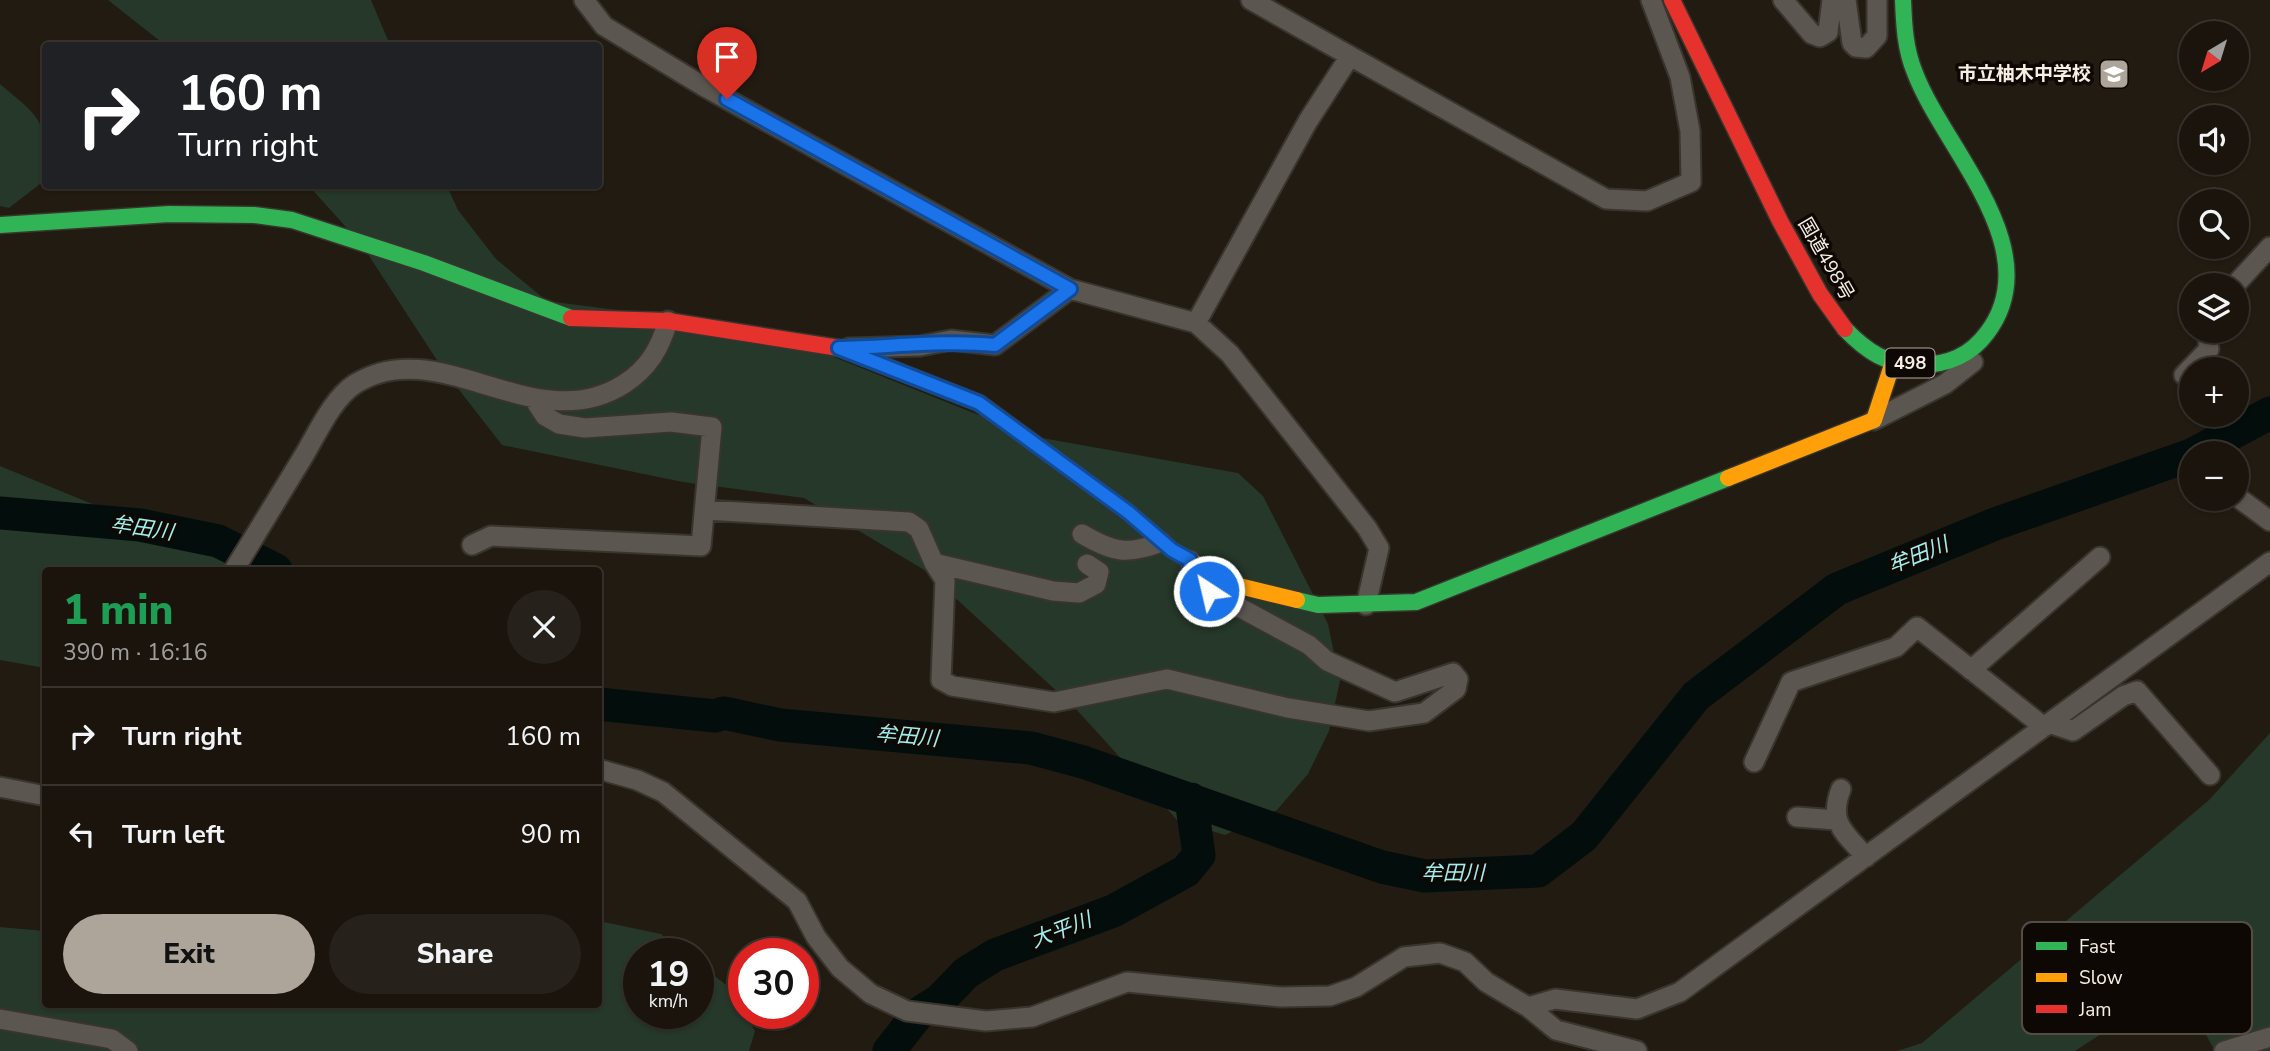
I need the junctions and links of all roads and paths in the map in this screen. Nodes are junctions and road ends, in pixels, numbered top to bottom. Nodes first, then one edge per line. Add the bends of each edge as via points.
1 (584, 0) edge
2 (1251, 0) edge
3 (1651, 0) edge
4 (1672, 0) edge
5 (1783, 0) edge
6 (1832, 0) edge
7 (1846, 0) edge
8 (1877, 0) edge
9 (1903, 0) edge
10 (1350, 56) junction
11 (0, 225) edge
12 (2270, 247) edge
13 (2246, 273) edge
14 (1070, 289) junction
15 (668, 321) junction
16 (1196, 323) junction
17 (1983, 339) junction
18 (839, 348) junction
19 (1893, 362) junction
20 (534, 399) junction
21 (1874, 420) junction
22 (2249, 506) edge
23 (705, 510) junction
24 (2270, 522) edge
25 (1082, 534) dead end
26 (1162, 542) junction
27 (472, 545) dead end
28 (2100, 557) dead end
29 (1190, 560) junction
30 (934, 563) junction
31 (1087, 564) dead end
32 (236, 567) edge
33 (2267, 569) edge
34 (1366, 605) junction
35 (1971, 670) junction
36 (2046, 725) junction
37 (1754, 762) dead end
38 (602, 770) edge
39 (2210, 775) dead end
40 (0, 787) edge
41 (1841, 789) dead end
42 (42, 795) edge
43 (1797, 817) dead end
44 (1836, 820) junction
45 (1866, 857) junction
46 (1528, 1007) junction
47 (0, 1019) edge
48 (2270, 1037) edge
49 (128, 1051) edge
50 (1637, 1051) edge
51 (2224, 1051) edge

1 - 14 street via 604,26 703,86
2 - 10 street
3 - 10 street via 1680,78 1690,131 1691,182 1647,201 1606,199
4 - 19 main road, 国道498号 / 498 via 1831,313 1870,351
5 - 6 street via 1812,34 1820,37 1828,32
7 - 8 street via 1852,43 1866,48 1877,36
9 - 17 main road, 国道498号 / 498 via 1908,52 1999,237 2008,279 2005,300
10 - 16 street via 1308,121
11 - 15 main road via 169,214 292,220 569,318
12 - 13 street
14 - 16 street
14 - 18 street via 995,345 951,340 920,346
15 - 18 main road
15 - 20 street via 661,347 639,375 606,396 570,402
16 - 34 street via 1230,354 1379,548
17 - 19 main road, 国道498号 / 498 via 1968,353 1936,364
17 - 21 street via 1974,361 1960,374
18 - 26 main road via 979,403
19 - 21 main road
20 - 23 street via 545,416 559,424 585,428 671,422 712,427
20 - 32 street via 418,368 385,370 353,386 327,418
21 - 34 main road via 1416,602
22 - 24 street
23 - 27 street via 701,546 491,536
23 - 30 street via 909,522 919,530
25 - 26 street via 1116,551 1137,551
26 - 29 main road
28 - 35 street
29 - 30 street via 1192,577 1209,591 1309,645 1327,661 1395,692 1453,673 1458,679 1456,689 1424,713 1369,721 1288,708 1167,678 1054,702 952,686 941,680 945,580
29 - 34 main road via 1231,584 1281,598 1318,605
30 - 31 street via 1052,591 1079,593 1096,584 1099,572
33 - 36 street
35 - 36 street
35 - 37 street via 1917,627 1896,647 1791,682
36 - 39 street via 2073,731 2137,691
36 - 45 street
38 - 46 street via 663,792 797,901 840,968 871,994 907,1011 986,1021 1032,1017 1126,982 1280,997 1330,996 1356,987 1404,957 1440,953 1465,962 1486,982
40 - 42 street
41 - 44 street via 1834,807
43 - 44 street
44 - 45 street
45 - 46 street via 1680,992 1637,1009 1555,999
46 - 50 street via 1556,1030
47 - 49 street via 113,1039
48 - 51 street

